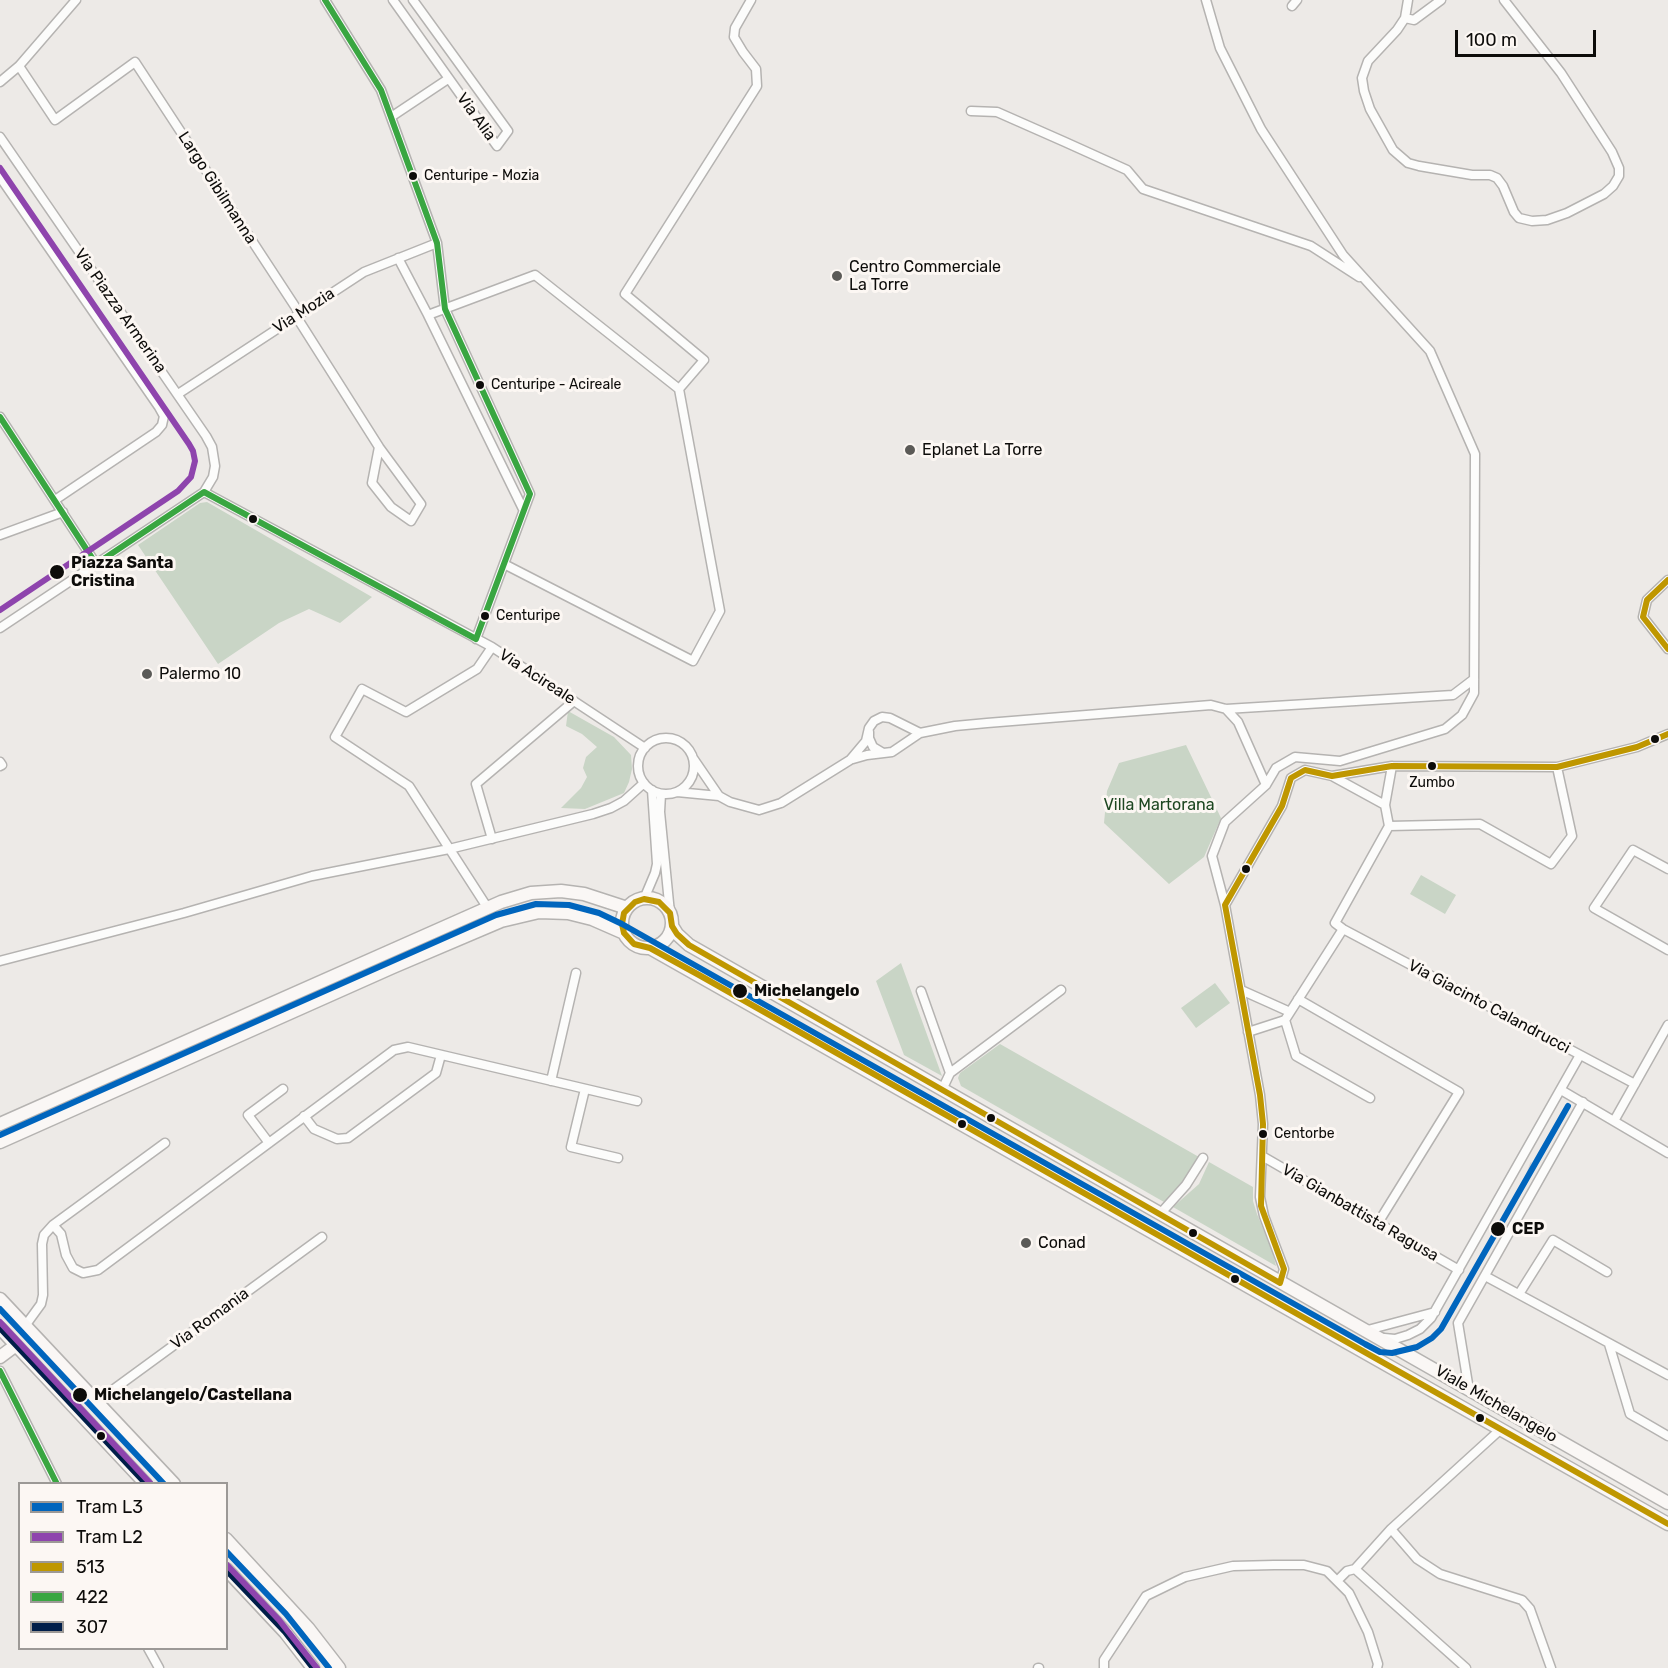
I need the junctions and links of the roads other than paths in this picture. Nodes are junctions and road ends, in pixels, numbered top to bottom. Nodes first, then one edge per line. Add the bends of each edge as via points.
1 (75, 0) edge
2 (325, 0) edge
3 (393, 0) edge
4 (413, 0) edge
5 (751, 0) edge
6 (1206, 0) edge
7 (1407, 0) edge
8 (1441, 0) edge
9 (1504, 0) edge
10 (1404, 18) junction
11 (19, 66) junction
12 (448, 79) junction
13 (0, 82) edge
14 (971, 111) dead end
15 (391, 117) junction
16 (0, 137) edge
17 (0, 177) edge
18 (437, 243) junction
19 (398, 258) junction
20 (1369, 284) junction
21 (445, 309) junction
22 (298, 315) junction
23 (428, 315) junction
24 (679, 389) junction
25 (178, 394) junction
26 (0, 417) edge
27 (379, 447) junction
28 (204, 492) junction
29 (55, 500) junction
30 (524, 509) junction
31 (63, 512) junction
32 (0, 535) edge
33 (96, 564) junction
34 (504, 564) junction
35 (1668, 580) edge
36 (0, 628) edge
37 (476, 639) junction
38 (492, 647) junction
39 (1668, 649) edge
40 (1474, 680) junction
41 (574, 701) junction
42 (1226, 709) junction
43 (897, 722) junction
44 (869, 729) junction
45 (920, 733) junction
46 (1668, 734) edge
47 (899, 747) junction
48 (645, 748) junction
49 (883, 753) junction
50 (693, 758) junction
51 (850, 760) junction
52 (1392, 766) junction
53 (1557, 766) junction
54 (1332, 776) junction
55 (644, 783) junction
56 (1266, 785) junction
57 (656, 792) junction
58 (676, 792) junction
59 (719, 795) junction
60 (1384, 805) junction
61 (1389, 826) junction
62 (492, 838) junction
63 (449, 849) junction
64 (1668, 869) edge
65 (644, 899) junction
66 (1225, 905) junction
67 (487, 908) junction
68 (627, 908) junction
69 (669, 913) junction
70 (672, 926) junction
71 (1343, 929) junction
72 (624, 933) junction
73 (651, 948) junction
74 (1668, 950) edge
75 (0, 961) edge
76 (576, 974) dead end
77 (1061, 990) dead end
78 (1241, 990) junction
79 (921, 991) dead end
80 (1298, 999) junction
81 (1288, 1016) junction
82 (1668, 1025) edge
83 (1248, 1032) junction
84 (441, 1055) junction
85 (1580, 1055) junction
86 (950, 1073) junction
87 (551, 1081) junction
88 (1635, 1084) junction
89 (283, 1089) dead end
90 (585, 1089) junction
91 (942, 1090) junction
92 (1561, 1090) junction
93 (1370, 1098) dead end
94 (637, 1101) dead end
95 (1583, 1102) junction
96 (304, 1116) junction
97 (1614, 1121) junction
98 (0, 1124) edge
99 (0, 1142) edge
100 (165, 1143) dead end
101 (269, 1143) junction
102 (1668, 1153) edge
103 (1262, 1155) junction
104 (618, 1158) dead end
105 (1203, 1158) dead end
106 (1160, 1214) junction
107 (1378, 1223) junction
108 (53, 1225) junction
109 (322, 1237) dead end
110 (1459, 1270) junction
111 (1607, 1272) dead end
112 (1485, 1276) junction
113 (1280, 1283) junction
114 (1519, 1294) junction
115 (0, 1299) edge
116 (1435, 1312) junction
117 (25, 1326) junction
118 (0, 1328) edge
119 (1370, 1334) junction
120 (1610, 1344) junction
121 (16, 1345) junction
122 (0, 1357) edge
123 (0, 1371) edge
124 (1668, 1376) edge
125 (1469, 1390) junction
126 (98, 1403) junction
127 (1501, 1429) junction
128 (1668, 1436) edge
129 (1562, 1443) junction
130 (1552, 1458) junction
131 (166, 1481) edge
132 (56, 1482) edge
133 (144, 1482) edge
134 (1668, 1503) edge
135 (1668, 1524) edge
136 (1391, 1529) junction
137 (228, 1541) edge
138 (1354, 1569) junction
139 (228, 1571) edge
140 (1337, 1581) junction
141 (149, 1650) edge
142 (159, 1668) edge
143 (313, 1668) edge
144 (339, 1668) edge
145 (1104, 1668) edge
146 (1377, 1668) edge
147 (1466, 1668) edge
148 (1551, 1668) edge

1 - 11 street
2 - 15 street via 381,90
3 - 12 street, Via Alia
4 - 12 street, Via Alia via 508,131 497,146
5 - 24 street via 734,37 756,69 757,86 625,294 704,360
6 - 20 street via 1220,48 1262,129 1343,255
7 - 10 street
8 - 10 street via 1414,20
9 - 10 street via 1572,89 1619,168 1619,176 1604,194 1547,220 1519,218 1497,178 1419,166 1408,163 1393,150 1370,109 1362,78 1368,61 1398,30
11 - 13 street
11 - 22 street, Largo Gibilmanna via 55,120 135,62
12 - 15 street
14 - 20 street via 997,112 1127,170 1143,189 1311,246
15 - 18 street
16 - 25 street, Via Piazza Armerina
17 - 29 street, Via Piazza Armerina via 164,416 162,425 148,438
18 - 19 street, Via Mozia
18 - 21 street
19 - 22 street, Via Mozia via 364,272
19 - 23 street
20 - 40 street via 1430,351 1476,454
21 - 23 street
21 - 24 street via 534,275
21 - 30 street via 530,494
22 - 25 street, Via Mozia
22 - 27 street, Largo Gibilmanna
23 - 30 street
24 - 34 street via 720,611 693,661
25 - 28 street, Via Piazza Armerina via 212,447 215,466
26 - 29 street
27 - 27 street, Largo Gibilmanna via 372,483 392,507 411,521 421,504
28 - 33 street
28 - 37 street, Via Acireale
29 - 31 street
30 - 34 street
31 - 32 street
31 - 33 street
33 - 36 street
34 - 37 street
35 - 39 street via 1647,600 1643,617
37 - 38 street, Via Acireale
38 - 41 street, Via Acireale
38 - 63 street via 477,669 406,711 362,689 335,737 409,786
40 - 42 street via 1453,696
40 - 56 street via 1474,693 1462,715 1444,729 1340,762 1295,758 1276,768
41 - 48 street, Via Acireale
41 - 62 street via 476,784
42 - 45 street via 1211,705 955,726
42 - 56 street via 1238,722
43 - 44 street via 882,717
43 - 45 street
43 - 47 street via 903,730
44 - 49 street via 873,747
44 - 51 street via 866,741
45 - 47 street
46 - 53 street via 1637,747
47 - 49 street
48 - 50 street via 667,738 683,744
48 - 55 street via 638,765
49 - 51 street
50 - 58 street via 693,774
50 - 59 street
51 - 59 street via 781,803 759,810
52 - 53 street
52 - 54 street
52 - 60 street
53 - 61 street via 1572,836 1551,864 1480,824
54 - 60 street
54 - 66 street via 1305,770 1291,778 1282,806
55 - 57 street
55 - 62 street via 611,808
56 - 66 street via 1225,822 1212,856
57 - 58 street
57 - 65 street via 657,864
57 - 69 street
58 - 59 street
60 - 61 street
61 - 71 street via 1335,923
62 - 63 street
63 - 67 street
63 - 75 street via 312,876
64 - 74 street via 1633,850 1594,908
65 - 68 street
65 - 69 street via 659,902
66 - 78 street
67 - 68 street via 531,893 561,891
67 - 98 street
68 - 72 street
69 - 70 street
70 - 73 street via 664,942
70 - 91 street, Viale Michelangelo via 689,945
71 - 80 street
71 - 85 street, Via Giacinto Calandrucci
72 - 73 street via 634,944
72 - 99 street via 592,919 561,912 539,912 501,921
73 - 127 street, Viale Michelangelo
76 - 87 street
77 - 86 street
78 - 81 street
78 - 83 street
79 - 86 street
80 - 81 street
80 - 107 street via 1458,1092
81 - 83 street
81 - 93 street via 1296,1056
82 - 88 street
83 - 103 street via 1260,1095
84 - 87 street
84 - 96 street via 408,1047 394,1050
84 - 96 street via 436,1073 348,1138 337,1139 314,1129
85 - 88 street, Via Giacinto Calandrucci
85 - 92 street
86 - 91 street
87 - 90 street
88 - 97 street
89 - 101 street via 248,1115
90 - 94 street
90 - 104 street via 571,1147
91 - 106 street, Viale Michelangelo
92 - 95 street
92 - 110 street
95 - 97 street
95 - 112 street
96 - 101 street
97 - 102 street
100 - 108 street
101 - 108 street via 91,1273 74,1268 61,1234
103 - 107 street, Via Gianbattista Ragusa
103 - 113 street via 1261,1206 1284,1269
105 - 106 street
106 - 113 street, Viale Michelangelo
107 - 110 street, Via Gianbattista Ragusa
108 - 117 street via 42,1244 41,1304
109 - 126 street, Via Romania
110 - 116 street
111 - 114 street via 1553,1240
112 - 114 street
112 - 125 street via 1458,1323
113 - 119 street, Viale Michelangelo
114 - 120 street
115 - 117 street
116 - 119 street
116 - 119 street via 1420,1329 1403,1338 1386,1339
117 - 126 street
118 - 121 street
119 - 125 street, Viale Michelangelo
120 - 124 street
120 - 128 street via 1630,1414
121 - 122 street
121 - 133 street
123 - 132 street
125 - 129 street, Viale Michelangelo
126 - 131 street
127 - 130 street, Viale Michelangelo
127 - 136 street
129 - 130 street
129 - 134 street, Viale Michelangelo
130 - 135 street, Viale Michelangelo
136 - 138 street
136 - 148 street via 1418,1558 1440,1574 1522,1600 1530,1609
137 - 144 street via 308,1628
138 - 140 street
138 - 147 street
139 - 143 street
140 - 145 street via 1327,1571 1304,1565 1233,1566 1185,1577 1146,1596 1104,1660
140 - 146 street via 1349,1593 1368,1632
141 - 142 street

